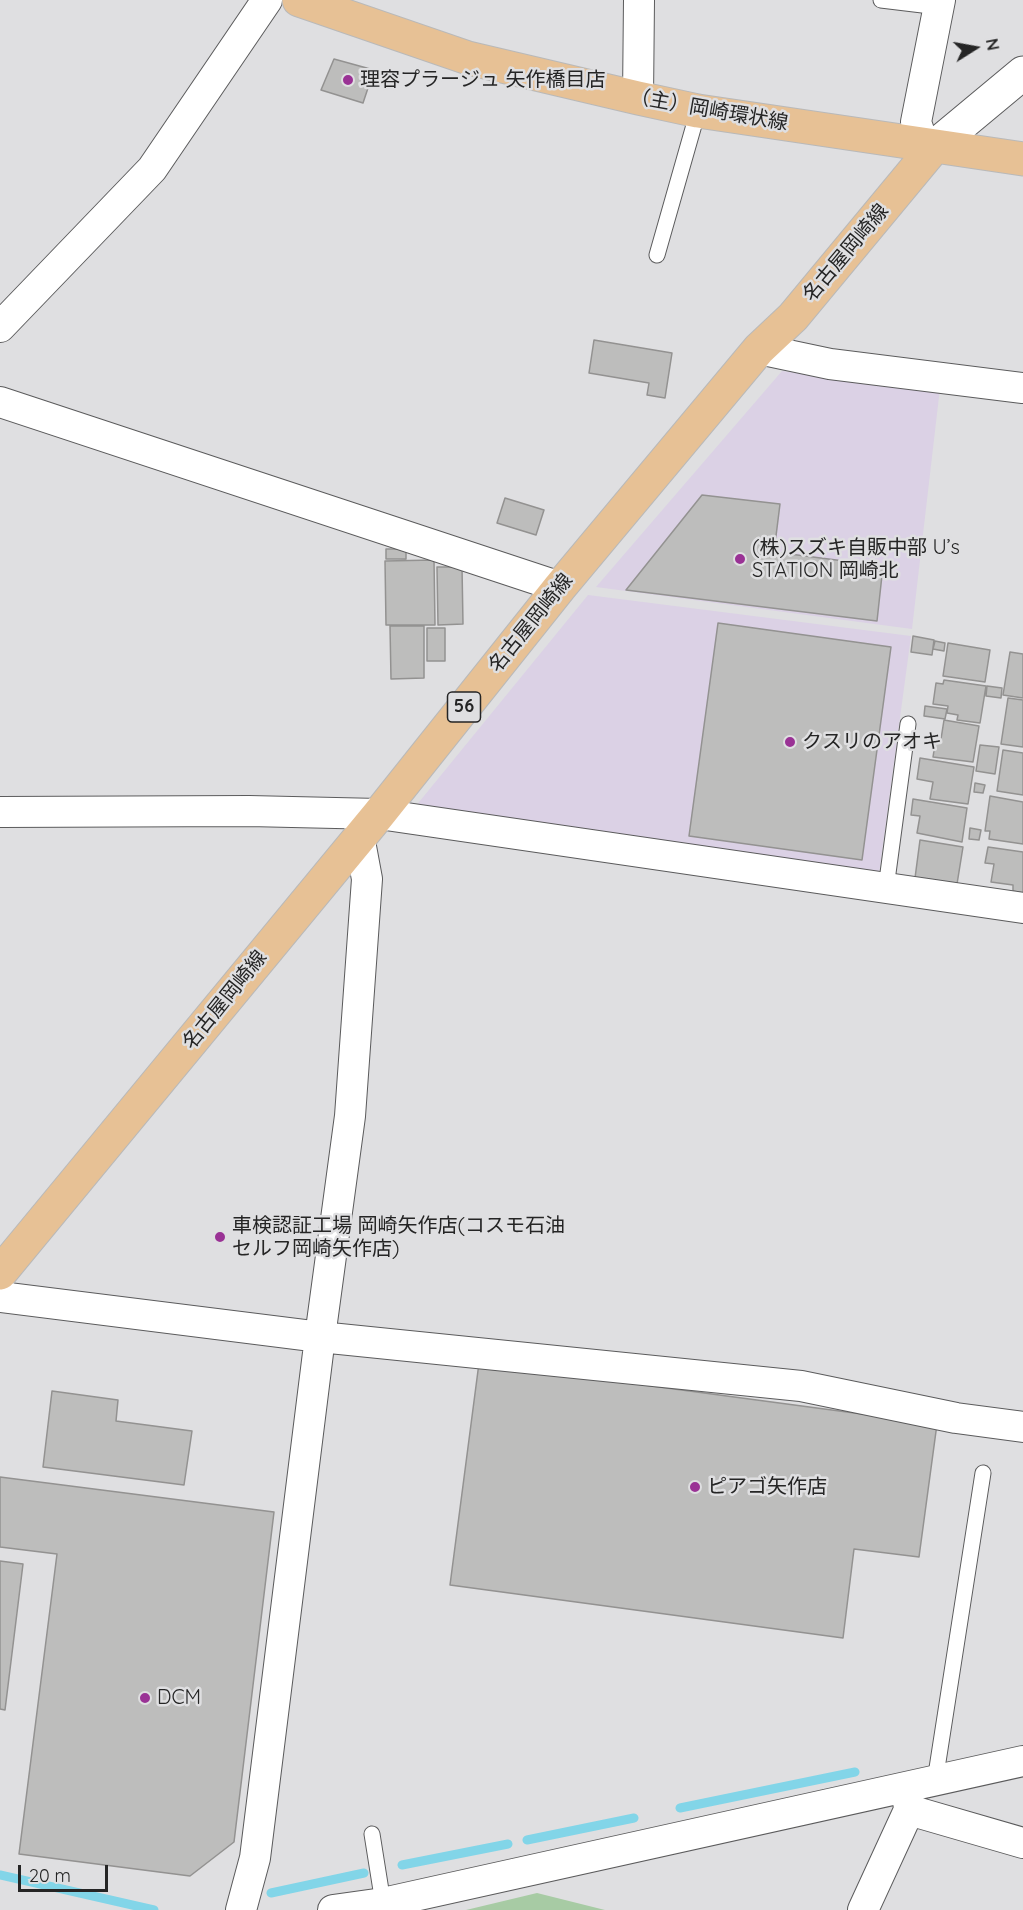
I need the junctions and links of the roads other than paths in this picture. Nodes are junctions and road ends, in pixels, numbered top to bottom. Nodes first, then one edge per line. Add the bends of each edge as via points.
1 (267, 0) edge
2 (299, 0) edge
3 (639, 0) edge
4 (881, 0) edge
5 (939, 4) edge
6 (1023, 73) edge
7 (638, 98) junction
8 (698, 111) junction
9 (934, 147) junction
10 (1023, 159) edge
11 (657, 255) dead end
12 (0, 327) edge
13 (759, 350) junction
14 (1023, 388) edge
15 (0, 402) edge
16 (560, 587) junction
17 (908, 724) dead end
18 (0, 812) edge
19 (369, 825) junction
20 (886, 888) junction
21 (1023, 908) edge
22 (0, 1273) edge
23 (0, 1297) edge
24 (320, 1337) junction
25 (1023, 1426) edge
26 (983, 1473) dead end
27 (1023, 1761) edge
28 (917, 1793) junction
29 (372, 1834) dead end
30 (1023, 1843) edge
31 (383, 1903) junction
32 (241, 1910) edge
33 (333, 1910) edge
34 (863, 1910) edge

1 - 12 street via 152,169
2 - 7 main road, （主）岡崎環状線 via 468,58
3 - 7 street
4 - 5 lane
5 - 9 street via 916,122 920,134
6 - 9 street, 56
7 - 8 main road, （主）岡崎環状線
8 - 9 main road, （主）岡崎環状線
8 - 11 lane
9 - 10 main road, （主）岡崎環状線
9 - 13 main road, 名古屋岡崎線 / 56 via 793,316
13 - 14 street via 830,364
13 - 16 main road, 名古屋岡崎線 / 56
15 - 16 street
16 - 19 main road, 名古屋岡崎線 / 56
17 - 20 lane
18 - 19 street via 249,811
19 - 20 street
19 - 22 main road, 名古屋岡崎線 / 56
19 - 24 street via 351,1116
20 - 21 street
23 - 24 street
24 - 25 street via 801,1386 956,1418
24 - 32 street via 255,1858
26 - 28 lane
27 - 28 street
28 - 30 street
28 - 31 street
28 - 34 street
29 - 31 lane
31 - 33 street

